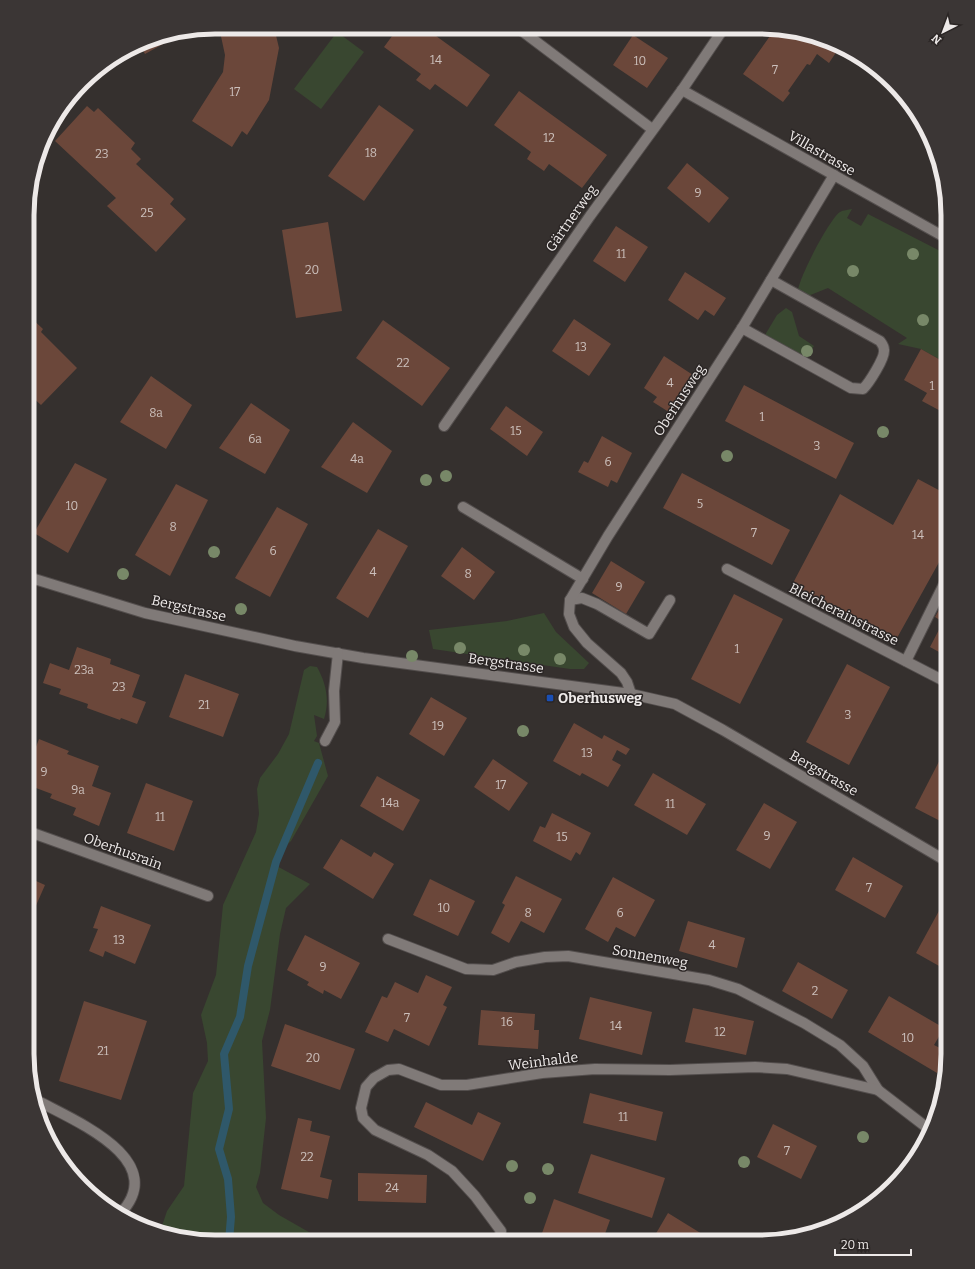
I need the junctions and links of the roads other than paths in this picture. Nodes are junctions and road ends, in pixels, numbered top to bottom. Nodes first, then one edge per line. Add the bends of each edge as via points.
1 (526, 34) edge
2 (720, 34) edge
3 (682, 90) junction
4 (652, 129) junction
5 (834, 175) junction
6 (941, 236) edge
7 (771, 280) junction
8 (742, 328) junction
9 (444, 426) dead end
10 (463, 507) dead end
11 (728, 569) dead end
12 (34, 579) edge
13 (583, 579) junction
14 (941, 590) edge
15 (570, 600) junction
16 (670, 600) dead end
17 (338, 653) junction
18 (906, 661) junction
19 (941, 679) edge
20 (630, 694) junction
21 (325, 741) dead end
22 (34, 834) edge
23 (941, 858) edge
24 (208, 896) dead end
25 (388, 939) dead end
26 (878, 1090) junction
27 (41, 1102) edge
28 (925, 1126) edge
29 (123, 1210) edge
30 (500, 1235) edge

1 - 4 street
2 - 3 street, Gärtnerweg
3 - 4 street, Gärtnerweg
3 - 5 street, Villastrasse
4 - 9 street, Gärtnerweg
5 - 6 street, Villastrasse
5 - 7 street, Oberhusweg
7 - 8 street, Oberhusweg
7 - 8 street via 880,341 884,355 867,385 862,389 851,388
8 - 13 street, Oberhusweg
10 - 13 street
11 - 18 street, Bleicherainstrasse
12 - 17 street, Bergstrasse via 145,613
13 - 15 street, Oberhusweg
14 - 18 street
15 - 16 street via 582,598 597,604 649,634
15 - 20 street via 569,614 574,627 587,643 621,673
17 - 20 street, Bergstrasse
17 - 21 street via 334,691 336,722
18 - 19 street, Bleicherainstrasse
20 - 23 street, Bergstrasse via 675,704
22 - 24 street, Oberhusrain
25 - 26 street, Sonnenweg via 466,969 493,970 516,962 568,956 709,980 738,989 840,1045 863,1066
26 - 28 street, Weinhalde
26 - 30 street, Weinhalde via 787,1069 755,1067 595,1069 542,1073 467,1086 441,1085 399,1069 388,1070 374,1078 366,1087 361,1108 363,1118 374,1130 428,1155 452,1171 475,1196 501,1231
27 - 29 street via 111,1142 129,1163 134,1196

